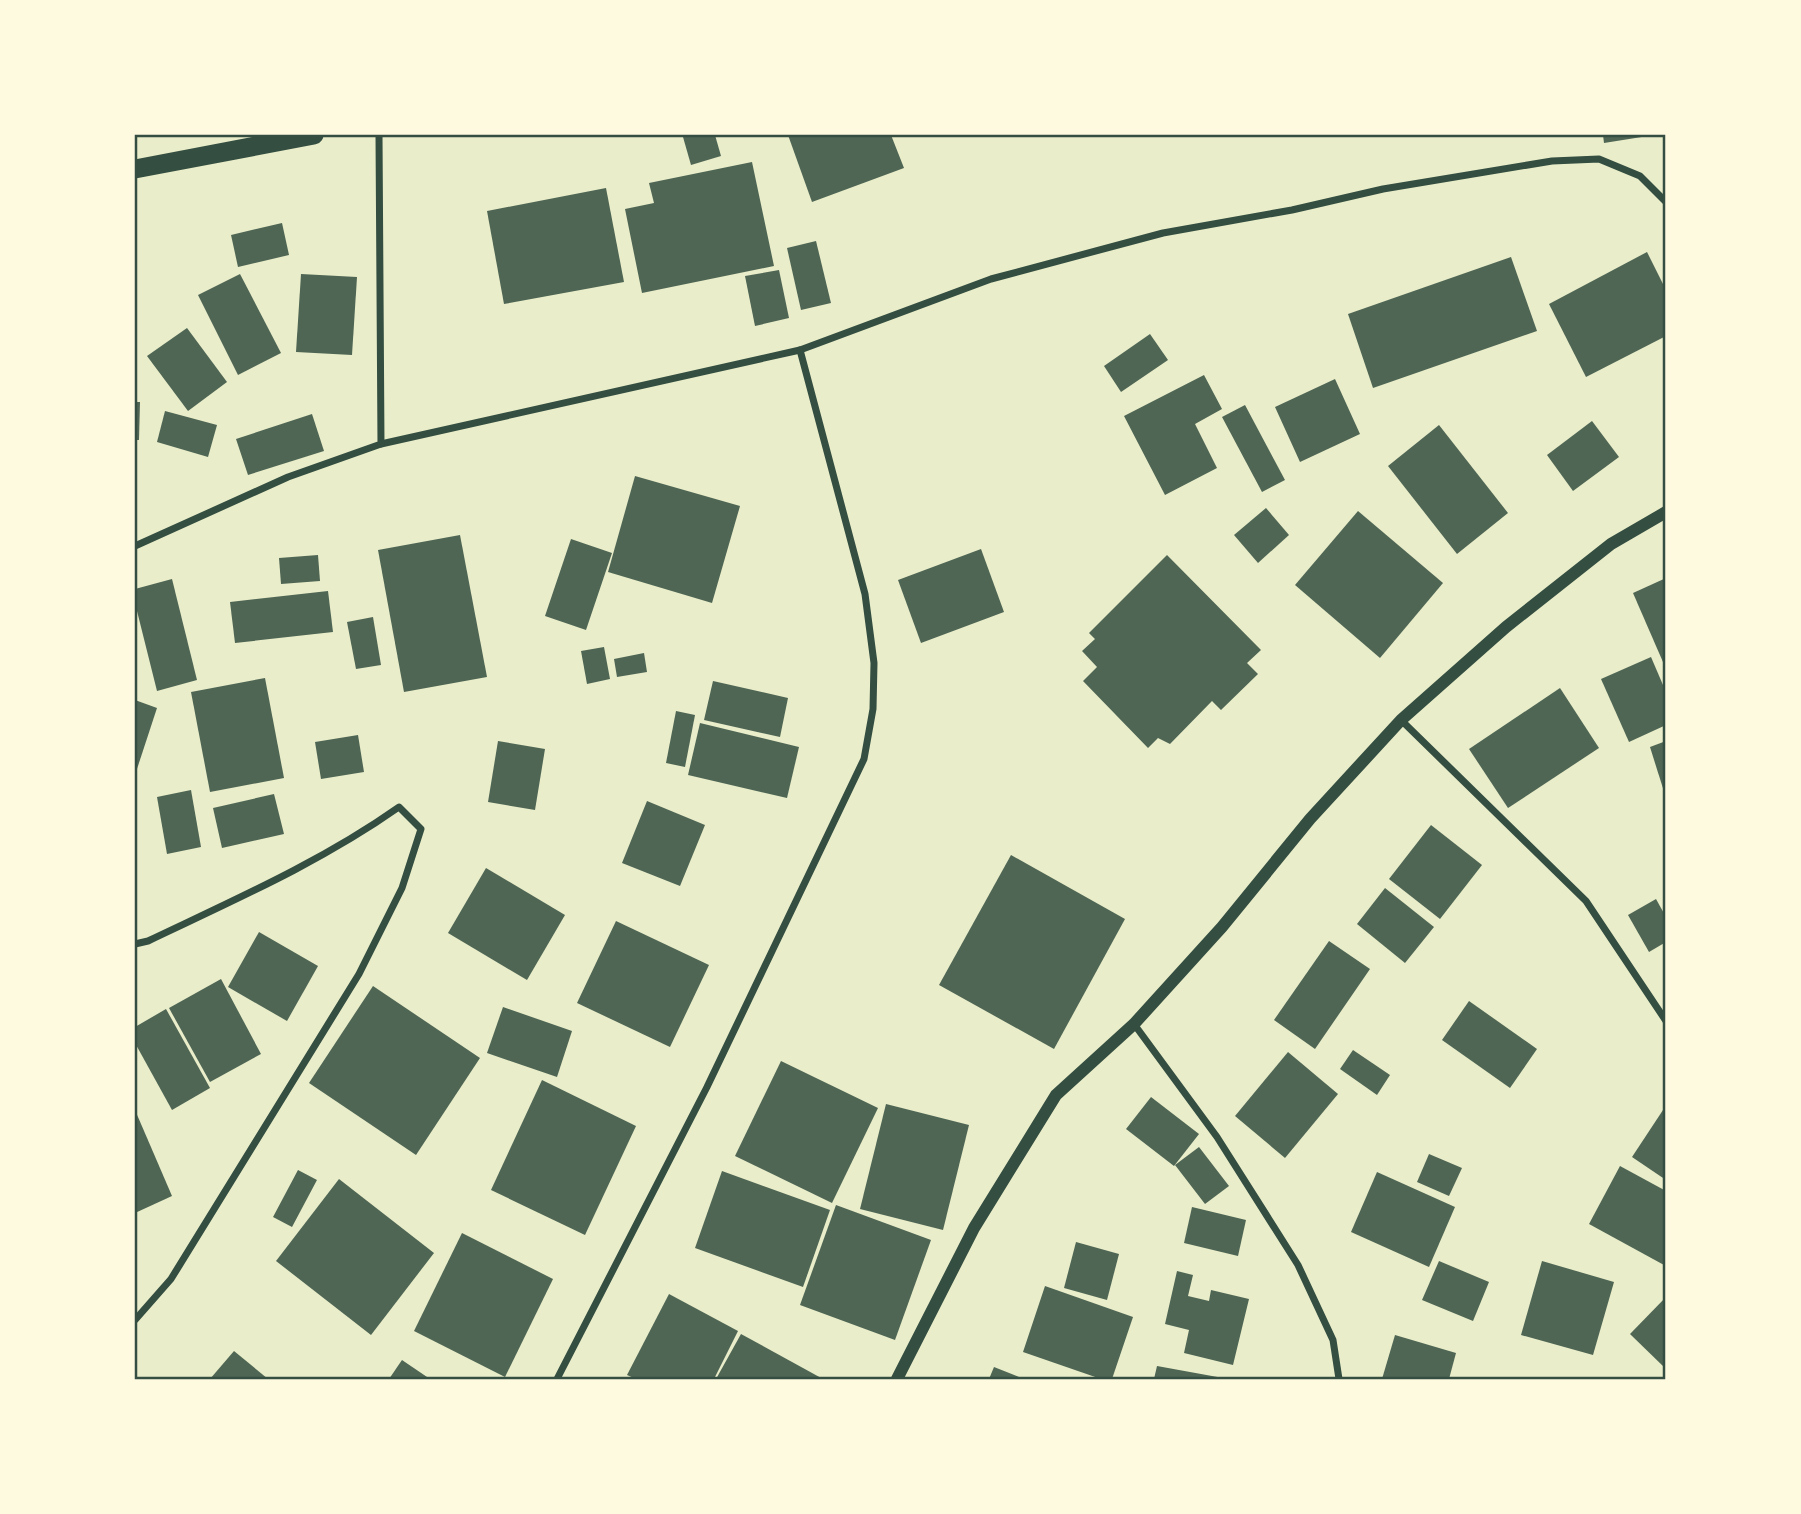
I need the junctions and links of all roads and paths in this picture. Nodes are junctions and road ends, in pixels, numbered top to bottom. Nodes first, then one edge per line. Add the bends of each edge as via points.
1 (314, 135) edge
2 (379, 135) edge
3 (135, 169) edge
4 (1666, 202) edge
5 (800, 350) junction
6 (381, 444) junction
7 (1666, 512) edge
8 (135, 547) edge
9 (1401, 720) junction
10 (135, 944) edge
11 (1666, 1021) edge
12 (1134, 1024) junction
13 (135, 1320) edge
14 (558, 1379) edge
15 (897, 1379) edge
16 (1339, 1379) edge

1 - 3 highway
2 - 6 street
4 - 5 street via 1640,176 1599,159 1552,161 1396,187 1163,233 991,279
5 - 6 street
5 - 14 street via 865,594 874,663 873,709 864,759
6 - 8 street via 288,477
7 - 9 street via 1611,544 1506,627
9 - 11 street via 1586,901
9 - 12 street
10 - 13 street via 285,876 399,807 421,829 402,888 359,974 170,1279
12 - 15 street via 1056,1095 974,1228
12 - 16 street via 1217,1138 1298,1265 1333,1340

